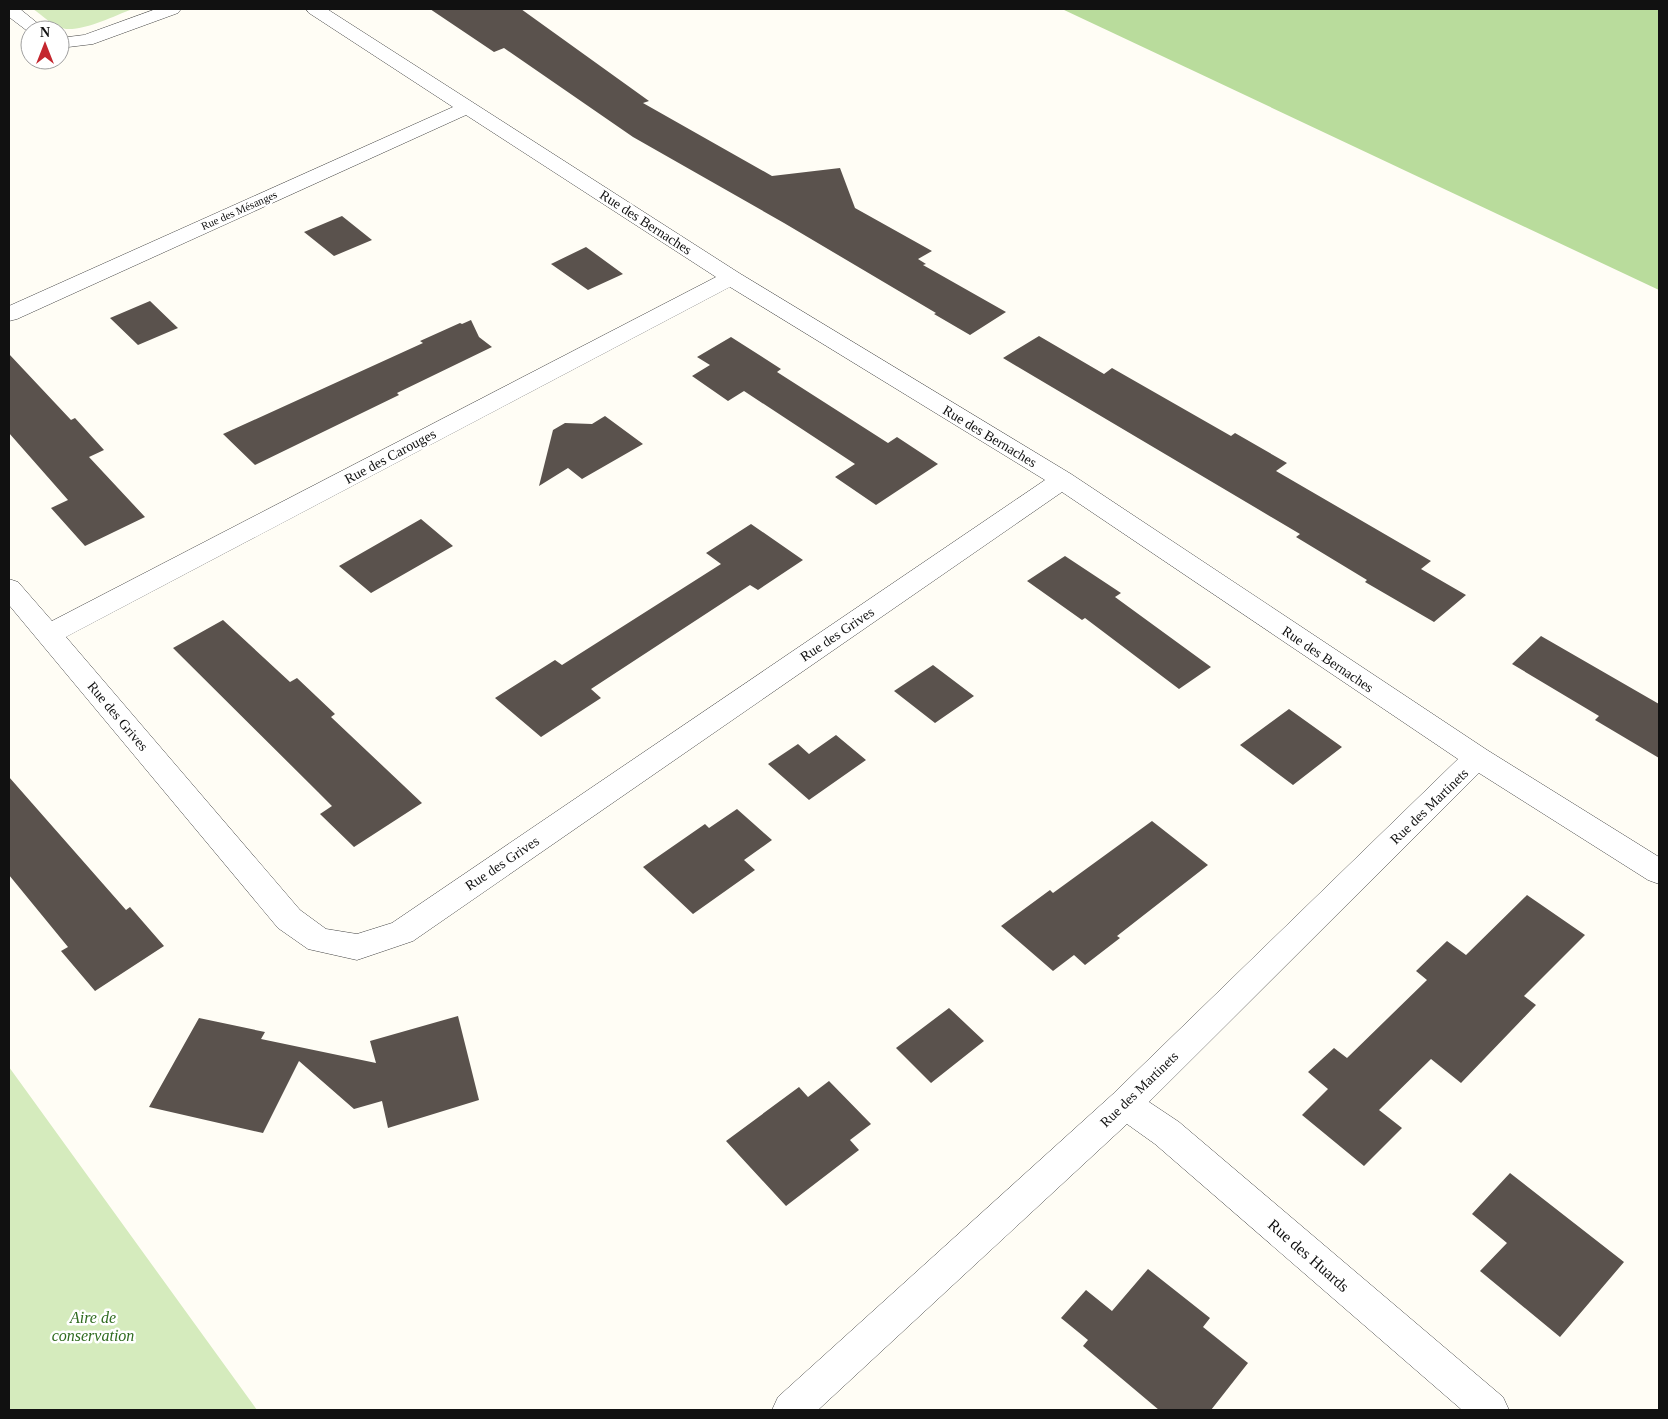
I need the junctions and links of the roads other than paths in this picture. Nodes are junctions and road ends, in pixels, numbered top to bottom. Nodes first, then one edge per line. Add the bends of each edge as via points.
1 (9, 9) edge
2 (172, 9) edge
3 (315, 9) edge
4 (24, 20) edge
5 (70, 42) edge
6 (469, 107) junction
7 (731, 278) junction
8 (9, 314) edge
9 (1062, 480) junction
10 (9, 588) edge
11 (50, 634) junction
12 (1477, 758) junction
13 (1659, 872) edge
14 (1125, 1104) junction
15 (791, 1410) edge
16 (1490, 1410) edge

1 - 4 street
2 - 5 street via 87,40
3 - 6 street, Rue des Bernaches
6 - 7 street, Rue des Bernaches
6 - 8 street, Rue des Mésanges
7 - 9 street, Rue des Bernaches
7 - 11 street, Rue des Carouges
9 - 11 street, Rue des Grives via 402,932 357,947 319,940 289,919
9 - 12 street, Rue des Bernaches
10 - 11 street, Rue des Grives
12 - 13 street, Rue des Bernaches
12 - 14 street, Rue des Martinets
14 - 15 street, Rue des Martinets
14 - 16 street, Rue des Huards via 1167,1133

